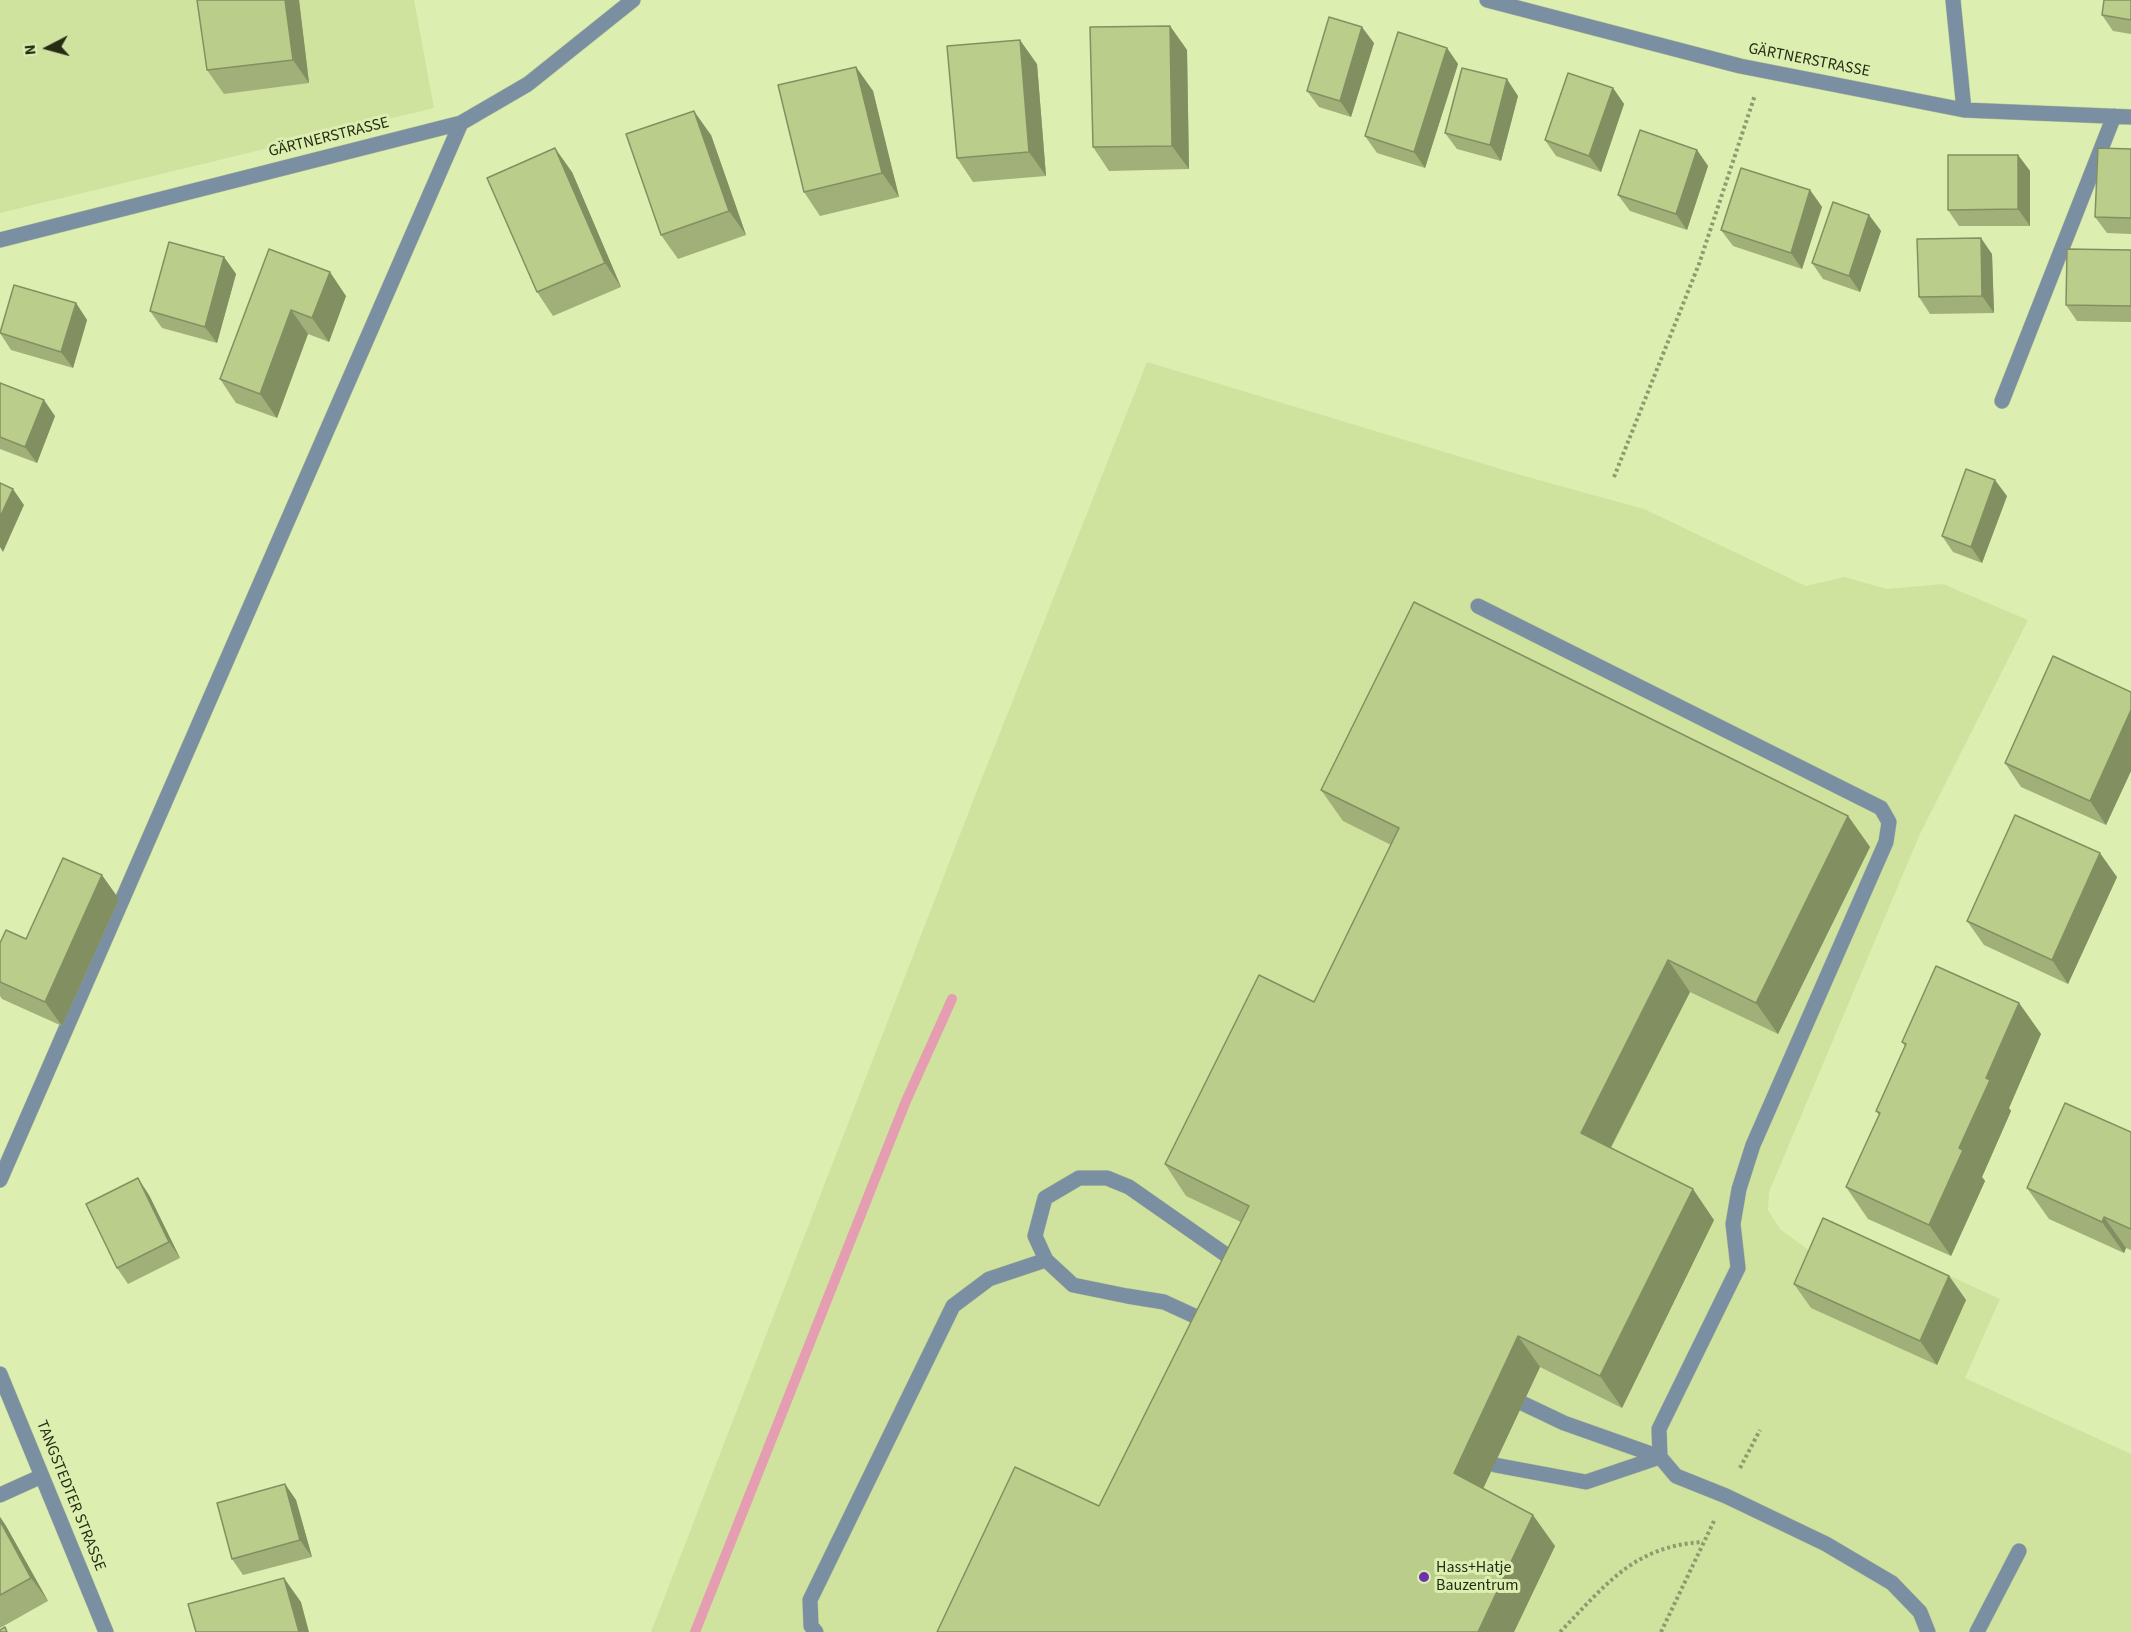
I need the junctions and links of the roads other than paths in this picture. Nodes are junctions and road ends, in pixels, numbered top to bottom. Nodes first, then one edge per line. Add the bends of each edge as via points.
1 (633, 0) edge
2 (1486, 0) edge
3 (1953, 0) edge
4 (1964, 110) junction
5 (2114, 116) junction
6 (2131, 117) edge
7 (461, 123) junction
8 (0, 240) edge
9 (2002, 400) dead end
10 (1478, 606) dead end
11 (0, 1180) edge
12 (1046, 1260) junction
13 (1254, 1274) edge
14 (1225, 1330) edge
15 (0, 1374) edge
16 (1524, 1404) dead end
17 (1660, 1457) junction
18 (1495, 1465) dead end
19 (42, 1476) junction
20 (0, 1495) edge
21 (2019, 1551) dead end
22 (106, 1632) edge
23 (816, 1632) edge
24 (1928, 1632) edge
25 (1977, 1632) edge

1 - 7 street, GÄRTNERSTRASSE via 528,84
2 - 4 street, GÄRTNERSTRASSE via 1740,66
3 - 4 street
4 - 5 street, GÄRTNERSTRASSE
5 - 6 street, GÄRTNERSTRASSE
5 - 9 street
7 - 8 street, GÄRTNERSTRASSE
7 - 11 street
10 - 17 street via 1881,808 1889,822 1886,842 1753,1145 1733,1224 1738,1268 1659,1429
12 - 13 street via 1035,1236 1045,1198 1079,1178 1107,1178 1129,1187
12 - 14 street via 1073,1285 1164,1302
12 - 23 street via 989,1279 953,1306 810,1600 811,1626
15 - 19 street, TANGSTEDTER STRASSE
16 - 17 street via 1564,1424
17 - 18 street via 1586,1482
17 - 24 street via 1676,1476 1826,1544 1892,1583 1920,1612
19 - 20 street
19 - 22 street, TANGSTEDTER STRASSE
21 - 25 street

